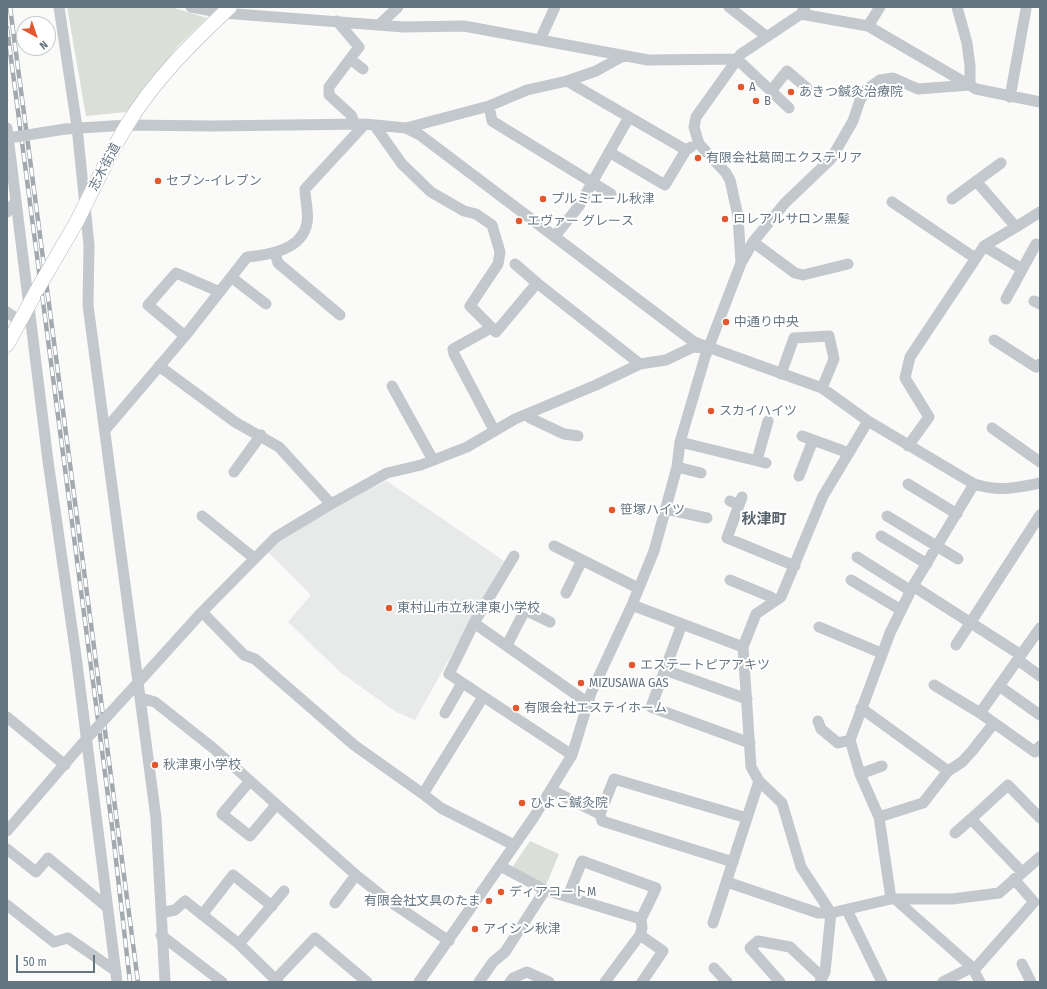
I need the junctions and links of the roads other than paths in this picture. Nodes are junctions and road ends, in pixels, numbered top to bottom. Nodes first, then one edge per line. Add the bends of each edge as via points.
1 (59, 7) edge
2 (191, 7) edge
3 (398, 7) edge
4 (555, 7) edge
5 (729, 7) edge
6 (880, 7) edge
7 (956, 7) edge
8 (1026, 9) dead end
9 (226, 10) edge
10 (803, 10) edge
11 (337, 21) junction
12 (380, 25) junction
13 (868, 26) junction
14 (766, 36) junction
15 (540, 40) junction
16 (623, 56) junction
17 (350, 59) junction
18 (737, 59) junction
19 (363, 69) dead end
20 (567, 82) junction
21 (970, 85) junction
22 (808, 90) dead end
23 (771, 91) junction
24 (1010, 97) junction
25 (1040, 102) edge
26 (489, 106) junction
27 (789, 108) dead end
28 (629, 117) junction
29 (127, 125) junction
30 (365, 125) junction
31 (77, 127) junction
32 (406, 128) junction
33 (10, 136) edge
34 (698, 144) junction
35 (686, 150) junction
36 (609, 152) junction
37 (1001, 162) dead end
38 (976, 181) junction
39 (592, 183) junction
40 (611, 194) dead end
41 (952, 199) dead end
42 (16, 201) junction
43 (892, 202) dead end
44 (84, 208) junction
45 (7, 212) edge
46 (1040, 212) edge
47 (1016, 227) junction
48 (555, 236) junction
49 (753, 242) junction
50 (984, 246) junction
51 (1035, 252) edge
52 (274, 253) junction
53 (975, 258) junction
54 (741, 263) junction
55 (515, 264) dead end
56 (848, 264) dead end
57 (1022, 269) junction
58 (231, 277) junction
59 (537, 283) junction
60 (220, 292) junction
61 (1006, 299) dead end
62 (266, 304) dead end
63 (28, 306) junction
64 (7, 312) edge
65 (333, 313) dead end
66 (20, 322) junction
67 (491, 328) junction
68 (185, 336) junction
69 (994, 340) dead end
70 (7, 345) edge
71 (708, 348) junction
72 (640, 364) junction
73 (1040, 364) edge
74 (159, 366) junction
75 (781, 374) junction
76 (392, 386) dead end
77 (822, 388) junction
78 (528, 414) junction
79 (768, 421) dead end
80 (868, 421) junction
81 (992, 428) dead end
82 (105, 430) junction
83 (494, 430) junction
84 (261, 435) junction
85 (578, 436) dead end
86 (802, 436) dead end
87 (813, 440) junction
88 (680, 442) junction
89 (908, 446) junction
90 (849, 453) junction
91 (433, 460) junction
92 (1040, 462) edge
93 (677, 467) junction
94 (234, 472) dead end
95 (701, 473) dead end
96 (799, 476) dead end
97 (1040, 483) edge
98 (908, 484) dead end
99 (974, 484) junction
100 (737, 501) dead end
101 (331, 504) junction
102 (665, 509) junction
103 (957, 514) junction
104 (1040, 515) edge
105 (202, 516) dead end
106 (887, 516) dead end
107 (707, 518) dead end
108 (882, 536) dead end
109 (554, 546) dead end
110 (937, 547) junction
111 (514, 556) dead end
112 (857, 557) dead end
113 (254, 558) junction
114 (958, 559) dead end
115 (582, 560) junction
116 (927, 564) junction
117 (795, 566) junction
118 (730, 580) dead end
119 (851, 580) dead end
120 (638, 588) junction
121 (912, 589) junction
122 (566, 593) dead end
123 (774, 601) junction
124 (632, 605) junction
125 (901, 610) junction
126 (202, 612) junction
127 (550, 622) dead end
128 (474, 623) junction
129 (970, 623) junction
130 (682, 624) junction
131 (819, 627) dead end
132 (1040, 628) edge
133 (507, 644) junction
134 (956, 645) dead end
135 (743, 647) junction
136 (881, 653) junction
137 (1019, 658) junction
138 (665, 670) junction
139 (1040, 676) edge
140 (462, 683) junction
141 (136, 684) junction
142 (934, 685) dead end
143 (999, 686) junction
144 (483, 697) junction
145 (141, 698) junction
146 (746, 699) junction
147 (588, 703) junction
148 (861, 708) junction
149 (444, 713) dead end
150 (980, 713) junction
151 (1040, 716) edge
152 (7, 717) edge
153 (818, 721) dead end
154 (994, 723) junction
155 (89, 737) junction
156 (850, 740) junction
157 (750, 743) junction
158 (1040, 746) edge
159 (572, 755) junction
160 (65, 765) junction
161 (882, 766) dead end
162 (948, 771) junction
163 (860, 774) junction
164 (759, 781) junction
165 (249, 782) junction
166 (551, 790) junction
167 (423, 794) junction
168 (276, 805) junction
169 (600, 814) junction
170 (879, 817) junction
171 (747, 818) junction
172 (1040, 818) edge
173 (971, 819) junction
174 (7, 831) edge
175 (955, 833) dead end
176 (514, 845) junction
177 (7, 849) edge
178 (1040, 856) edge
179 (733, 862) junction
180 (500, 866) junction
181 (356, 875) junction
182 (1018, 876) junction
183 (727, 882) junction
184 (546, 890) junction
185 (284, 891) dead end
186 (568, 896) junction
187 (893, 899) junction
188 (335, 903) dead end
189 (7, 905) edge
190 (272, 906) junction
191 (107, 907) junction
192 (847, 910) junction
193 (161, 913) junction
194 (831, 913) junction
195 (202, 914) junction
196 (641, 919) junction
197 (713, 923) dead end
198 (161, 935) junction
199 (640, 935) junction
200 (449, 941) junction
201 (239, 944) junction
202 (1022, 964) dead end
203 (714, 968) dead end
204 (973, 969) junction
205 (116, 977) edge
206 (422, 979) edge
207 (821, 980) edge
208 (276, 981) edge
209 (165, 982) edge
210 (222, 982) edge
211 (367, 982) edge
212 (434, 982) edge
213 (479, 982) edge
214 (510, 982) edge
215 (549, 982) edge
216 (605, 982) edge
217 (642, 982) edge
218 (728, 982) edge
219 (780, 982) edge
220 (882, 982) edge
221 (943, 982) edge
222 (980, 982) edge
223 (1031, 982) edge

1 - 31 street
2 - 9 street
3 - 12 street
4 - 15 street
5 - 14 street
6 - 13 street
7 - 21 street via 967,43
8 - 24 street
9 - 11 street
9 - 29 main road, 志木街道 via 167,71
10 - 13 street
10 - 14 street
11 - 12 street
11 - 17 street via 359,47
12 - 15 street via 464,26
13 - 21 street
14 - 18 street via 740,54
15 - 16 street
16 - 18 street via 648,60
16 - 20 street via 596,71
17 - 19 street
17 - 30 street via 328,87 329,95
18 - 23 street
18 - 34 street via 696,117 694,127
20 - 26 street via 527,90
20 - 28 street
21 - 24 street via 976,89
21 - 49 street via 918,89 893,78 880,80 867,89 860,100 853,121 831,159 785,203
22 - 23 street via 787,71
23 - 27 street
24 - 25 street
26 - 32 street
26 - 39 street via 492,121
28 - 35 street
28 - 36 street
29 - 30 street
29 - 31 street
29 - 44 main road, 志木街道
30 - 32 street
30 - 52 street via 305,189 307,223 298,241
30 - 67 street via 431,192 464,211 476,214 492,225 500,252 498,264 470,306
31 - 33 street, bridge
31 - 44 street
32 - 48 street via 420,135
33 - 42 street
34 - 35 street
34 - 54 street via 730,180 738,216
35 - 36 street via 665,185
36 - 39 street
37 - 38 street
38 - 41 street
38 - 47 street
39 - 40 street
39 - 48 street via 579,206
42 - 45 street
42 - 63 street
43 - 53 street
44 - 63 main road, 志木街道, bridge
44 - 82 street via 90,255 88,305
46 - 47 street
47 - 50 street
48 - 71 street via 694,342
49 - 54 street
49 - 56 street via 795,273 803,275
50 - 53 street
50 - 57 street
51 - 57 street
52 - 58 street via 247,257
52 - 65 street via 278,264
53 - 89 street via 910,357 905,378 929,418
54 - 71 street
55 - 59 street
57 - 61 street
58 - 60 street
58 - 62 street
59 - 67 street via 496,332
59 - 72 street
60 - 68 street
60 - 68 street via 176,273 148,305
63 - 66 main road, 志木街道
63 - 155 street
64 - 66 street
66 - 70 main road, 志木街道
67 - 83 street via 453,349
68 - 74 street
69 - 73 street via 1036,367
71 - 72 street via 693,347 666,360
71 - 75 street
71 - 88 street
72 - 78 street
74 - 82 street
74 - 84 street via 235,422
75 - 77 street
75 - 77 street via 794,338 829,336 834,359
76 - 91 street
77 - 80 street
78 - 83 street
78 - 85 street via 530,418 564,434
79 - 88 street via 762,461
80 - 89 street
80 - 90 street
81 - 92 street
82 - 141 street
83 - 91 street via 467,447
84 - 94 street
84 - 101 street via 279,446
86 - 87 street
87 - 90 street
87 - 96 street
88 - 93 street
89 - 99 street
90 - 117 street via 823,496
91 - 101 street via 387,474
93 - 95 street
93 - 102 street
97 - 99 street via 1008,490
98 - 103 street
99 - 103 street
100 - 117 street via 727,538 748,552
101 - 113 street via 276,537
102 - 107 street
102 - 120 street via 654,551
103 - 110 street
104 - 129 street
105 - 113 street
106 - 110 street
108 - 116 street
109 - 115 street
110 - 114 street
110 - 116 street
111 - 128 street
112 - 121 street
113 - 126 street
115 - 120 street
115 - 122 street
116 - 121 street
117 - 123 street via 781,597
118 - 123 street via 771,597
119 - 125 street
120 - 124 street
121 - 125 street
121 - 129 street
123 - 135 street via 756,614
124 - 130 street
124 - 147 street
125 - 136 street
126 - 141 street
126 - 167 street via 244,655 255,659 354,745
127 - 133 street via 525,610
128 - 133 street
128 - 140 street via 449,674
129 - 134 street
129 - 137 street
130 - 135 street
130 - 138 street
131 - 136 street
132 - 137 street
133 - 147 street
135 - 146 street
136 - 148 street
137 - 139 street
137 - 143 street
138 - 146 street
138 - 157 street via 651,707
140 - 144 street
140 - 149 street
141 - 145 street
141 - 155 street, bridge
142 - 150 street
143 - 150 street
143 - 151 street
144 - 159 street
144 - 167 street
145 - 165 street via 155,702 240,771
145 - 193 street via 158,837
146 - 157 street
147 - 159 street
148 - 156 street
148 - 162 street
150 - 154 street
152 - 160 street
153 - 156 street via 821,729 838,743
154 - 158 street via 1035,752
154 - 162 street via 962,762
155 - 160 street
155 - 191 street
156 - 163 street
157 - 164 street via 751,767
159 - 166 street
160 - 174 street
161 - 163 street
162 - 170 street via 923,803
163 - 170 street
164 - 171 street
164 - 194 street via 782,803 801,867
165 - 168 street
165 - 168 street via 222,814 250,836
166 - 169 street
166 - 176 street
167 - 176 street via 440,808
168 - 181 street
169 - 171 street via 614,779
169 - 179 street via 602,822
170 - 187 street
171 - 179 street
172 - 173 street via 1008,785
173 - 175 street
173 - 182 street
176 - 180 street
177 - 191 street via 36,872 48,858
178 - 182 street
179 - 183 street
180 - 184 street
180 - 200 street
181 - 188 street
181 - 200 street via 386,899
182 - 187 street via 999,893 952,899
182 - 204 street via 1034,902
183 - 194 street via 818,913
183 - 197 street
184 - 186 street
184 - 213 street via 506,952 493,962
185 - 190 street
186 - 196 street
186 - 196 street via 582,861 656,888
187 - 192 street
187 - 204 street
189 - 205 street via 54,942 68,938
190 - 195 street via 234,875
190 - 201 street
191 - 205 street
192 - 194 street
192 - 220 street
193 - 195 street via 175,910 185,901
193 - 198 street
194 - 207 street via 825,972
195 - 201 street
196 - 199 street
198 - 209 street
198 - 210 street
199 - 216 street
199 - 217 street via 663,951
200 - 206 street
201 - 208 street
202 - 223 street
203 - 218 street
204 - 221 street
204 - 222 street
206 - 212 street
207 - 219 street via 790,946 758,941 750,948
208 - 211 street via 315,938
214 - 215 street via 527,972

